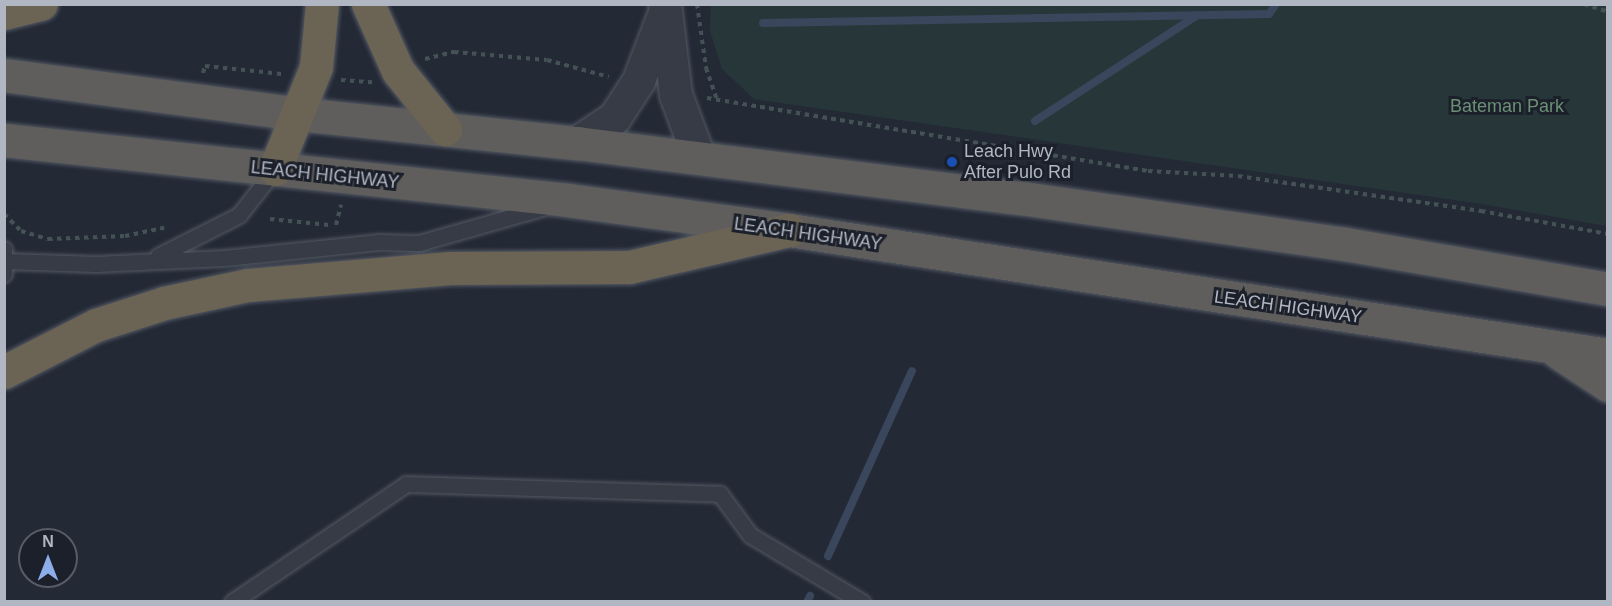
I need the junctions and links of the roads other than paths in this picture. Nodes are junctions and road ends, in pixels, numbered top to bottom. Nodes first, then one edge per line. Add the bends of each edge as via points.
1 (41, 4) edge
2 (322, 4) edge
3 (368, 4) edge
4 (664, 11) edge
5 (4, 13) edge
6 (4, 75) edge
7 (299, 114) junction
8 (445, 129) junction
9 (4, 140) edge
10 (577, 143) junction
11 (699, 157) junction
12 (274, 169) junction
13 (568, 200) junction
14 (789, 230) junction
15 (153, 259) junction
16 (5, 261) edge
17 (1608, 289) edge
18 (1546, 344) junction
19 (1608, 355) edge
20 (4, 372) edge
21 (1608, 385) edge
22 (232, 602) edge
23 (862, 602) edge

1 - 5 highway
2 - 7 highway via 321,47
3 - 8 highway via 398,71
4 - 10 street via 637,84 615,118
4 - 11 street via 676,95
6 - 7 highway
7 - 8 highway
7 - 12 highway
8 - 10 highway
9 - 12 highway, LEACH HIGHWAY
10 - 11 highway
11 - 17 highway via 1345,244
12 - 13 highway, LEACH HIGHWAY
12 - 15 lane via 239,215
13 - 14 highway, LEACH HIGHWAY
13 - 15 lane via 419,243 348,244 224,258
14 - 18 highway, LEACH HIGHWAY
14 - 20 highway via 629,267 450,268 248,285 164,303 96,325
15 - 16 lane via 96,264
18 - 19 highway, LEACH HIGHWAY
18 - 21 highway
22 - 23 lane via 406,484 720,494 750,535

